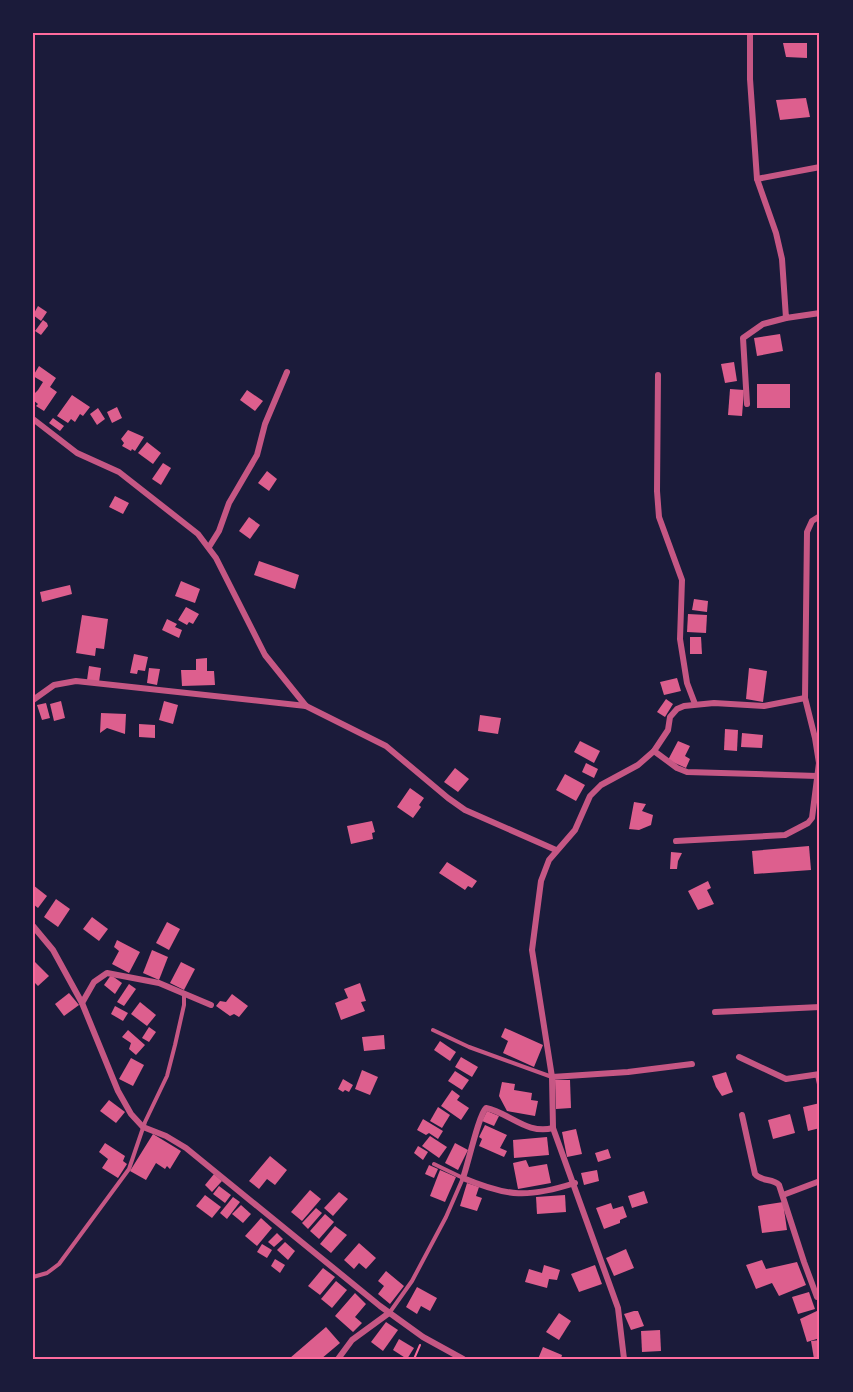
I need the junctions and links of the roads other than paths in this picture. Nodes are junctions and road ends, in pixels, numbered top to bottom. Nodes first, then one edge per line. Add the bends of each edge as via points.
1 (750, 33) edge
2 (820, 167) edge
3 (757, 179) junction
4 (820, 314) edge
5 (786, 318) junction
6 (287, 372) dead end
7 (658, 375) dead end
8 (747, 404) dead end
9 (33, 419) edge
10 (820, 516) edge
11 (209, 547) junction
12 (805, 698) junction
13 (33, 700) edge
14 (695, 704) junction
15 (306, 706) junction
16 (654, 751) junction
17 (817, 776) junction
18 (676, 841) dead end
19 (556, 850) junction
20 (33, 926) edge
21 (184, 994) junction
22 (82, 1003) junction
23 (211, 1005) dead end
24 (820, 1007) edge
25 (714, 1012) dead end
26 (433, 1030) dead end
27 (739, 1057) dead end
28 (692, 1064) dead end
29 (819, 1074) edge
30 (552, 1077) junction
31 (820, 1084) edge
32 (742, 1115) dead end
33 (143, 1126) junction
34 (553, 1128) junction
35 (434, 1164) dead end
36 (463, 1178) junction
37 (820, 1181) edge
38 (575, 1184) junction
39 (783, 1195) junction
40 (33, 1277) edge
41 (817, 1297) dead end
42 (389, 1313) junction
43 (338, 1359) edge
44 (463, 1359) edge
45 (624, 1359) edge

1 - 3 street
2 - 3 street
3 - 5 street via 777,233
4 - 5 street
5 - 8 street via 763,324 743,338
6 - 11 street via 265,424 257,455 229,502
7 - 14 street via 659,518 682,580 680,639 687,683
9 - 11 street via 77,453 119,472
10 - 12 street via 812,521 807,532
11 - 15 street via 261,648
12 - 14 street via 764,706
12 - 17 street via 817,746
13 - 15 street via 54,685 76,681
14 - 16 street via 681,707 671,715 668,730
15 - 19 street via 386,746 465,810
16 - 17 street via 687,772
16 - 19 street via 596,790 574,830
17 - 18 street via 812,818 790,833
19 - 30 street via 541,881 532,950
20 - 22 street via 54,950
21 - 22 street via 159,984 107,973 94,982
21 - 23 street
21 - 33 lane via 172,1059
22 - 33 street via 118,1091
24 - 25 street
26 - 30 lane
27 - 29 street via 785,1078
28 - 30 street
29 - 31 street
30 - 34 street
32 - 39 street via 755,1174 759,1179 777,1182
33 - 40 lane via 129,1169 56,1268
33 - 42 street via 186,1148
34 - 36 street via 530,1128 486,1108 480,1115
34 - 38 street
35 - 36 lane
36 - 38 street via 508,1194 544,1193
36 - 42 lane via 412,1281
37 - 39 street
38 - 45 street via 618,1308
39 - 41 street
42 - 43 street via 352,1340
42 - 44 street

